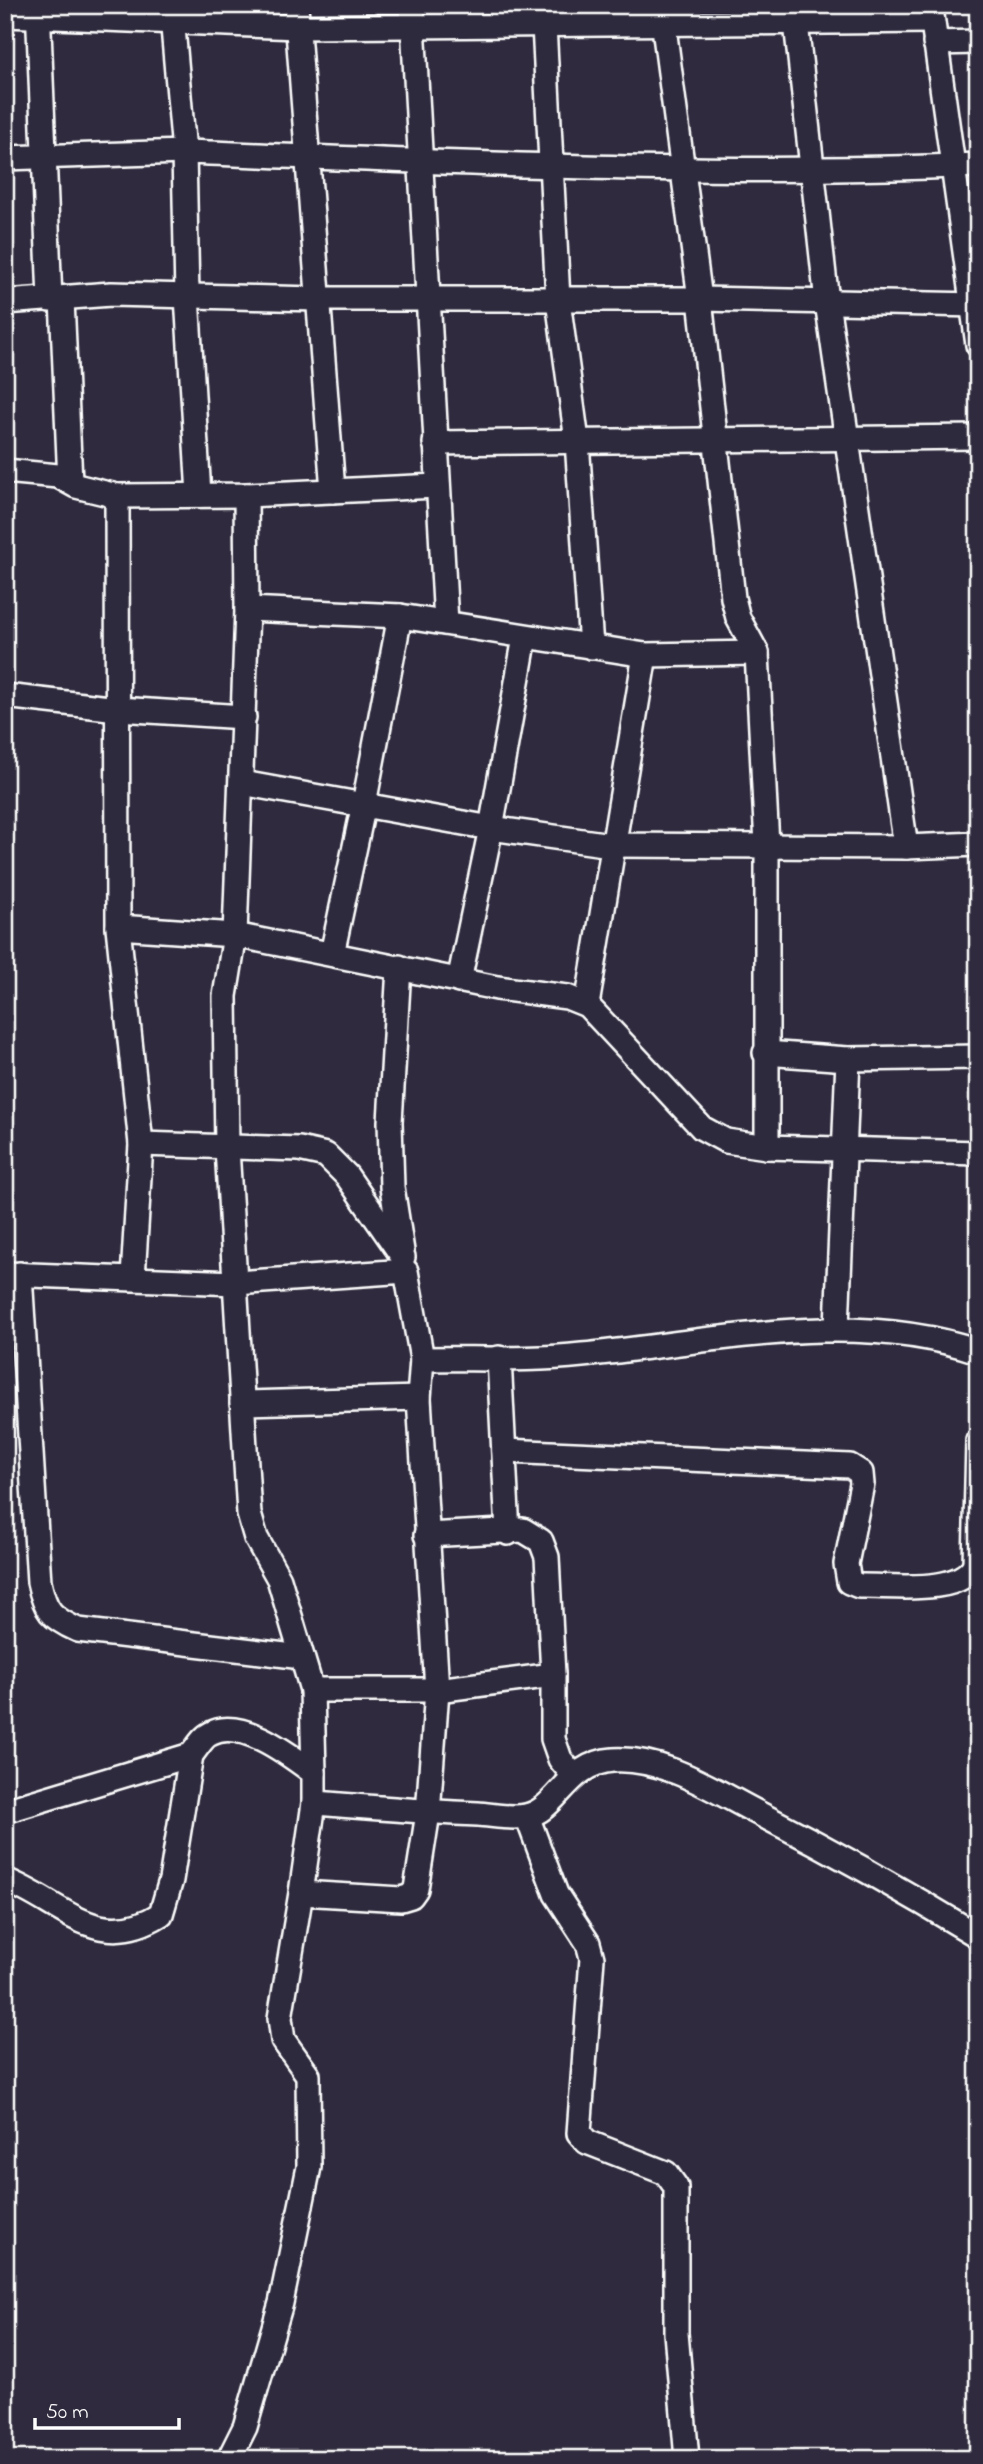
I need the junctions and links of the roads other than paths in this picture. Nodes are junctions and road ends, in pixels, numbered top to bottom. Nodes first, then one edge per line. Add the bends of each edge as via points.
1 (38, 10) edge
2 (795, 14) edge
3 (5, 15) edge
4 (171, 15) edge
5 (663, 15) edge
6 (297, 16) edge
7 (544, 16) edge
8 (413, 17) edge
9 (933, 23) edge
10 (978, 42) edge
11 (184, 152) junction
12 (44, 155) junction
13 (307, 157) junction
14 (5, 158) edge
15 (420, 162) junction
16 (552, 164) junction
17 (978, 165) edge
18 (953, 166) junction
19 (683, 167) junction
20 (813, 169) junction
21 (187, 296) junction
22 (317, 299) junction
23 (700, 299) junction
24 (56, 300) junction
25 (426, 300) junction
26 (558, 300) junction
27 (827, 302) junction
28 (5, 303) edge
29 (975, 305) edge
30 (978, 345) edge
31 (978, 437) edge
32 (847, 439) junction
33 (577, 440) junction
34 (715, 440) junction
35 (435, 443) junction
36 (5, 471) edge
37 (70, 482) junction
38 (438, 486) junction
39 (333, 491) junction
40 (199, 495) junction
41 (246, 495) junction
42 (117, 496) junction
43 (247, 609) junction
44 (400, 616) junction
45 (446, 623) junction
46 (524, 637) junction
47 (592, 647) junction
48 (757, 653) junction
49 (645, 655) junction
50 (5, 696) edge
51 (118, 709) junction
52 (244, 717) junction
53 (242, 783) junction
54 (364, 804) junction
55 (491, 828) junction
56 (978, 844) edge
57 (611, 845) junction
58 (767, 845) junction
59 (906, 847) junction
60 (118, 927) junction
61 (235, 935) junction
62 (332, 954) junction
63 (399, 967) junction
64 (458, 981) junction
65 (587, 1005) junction
66 (765, 1053) junction
67 (978, 1057) edge
68 (848, 1059) junction
69 (141, 1144) junction
70 (767, 1147) junction
71 (227, 1149) junction
72 (843, 1151) junction
73 (978, 1153) edge
74 (404, 1264) junction
75 (12, 1274) edge
76 (133, 1278) junction
77 (236, 1283) junction
78 (837, 1327) junction
79 (978, 1351) edge
80 (499, 1358) junction
81 (422, 1359) junction
82 (419, 1398) junction
83 (242, 1404) junction
84 (978, 1441) edge
85 (505, 1451) junction
86 (508, 1532) junction
87 (426, 1535) junction
88 (976, 1564) edge
89 (302, 1657) junction
90 (553, 1675) junction
91 (312, 1690) junction
92 (437, 1690) junction
93 (191, 1755) junction
94 (314, 1773) junction
95 (573, 1775) junction
96 (314, 1802) junction
97 (5, 1811) edge
98 (428, 1813) junction
99 (527, 1816) junction
100 (5, 1880) edge
101 (301, 1893) junction
102 (978, 1936) edge
103 (229, 2459) edge
104 (687, 2459) edge

1 - 3 street
1 - 4 street
1 - 12 street
2 - 5 street
2 - 9 street
2 - 20 street
4 - 6 street
4 - 11 street
5 - 7 street
5 - 19 street
6 - 8 street
6 - 13 street
7 - 8 street
7 - 16 street
8 - 15 street
9 - 10 street
9 - 18 street
11 - 12 street
11 - 13 street
11 - 21 street
12 - 14 street
12 - 24 street
13 - 15 street
13 - 22 street
15 - 16 street
15 - 25 street
16 - 19 street
16 - 26 street
17 - 18 street
18 - 20 street
18 - 29 street
19 - 20 street
19 - 23 street
20 - 27 street
21 - 22 street
21 - 24 street via 111,294
21 - 40 street
22 - 25 street
22 - 39 street
23 - 26 street
23 - 27 street
23 - 34 street
24 - 28 street
24 - 37 street
25 - 26 street
25 - 35 street
26 - 33 street
27 - 29 street
27 - 32 street
29 - 30 street
31 - 32 street
32 - 34 street
32 - 59 street
33 - 34 street
33 - 35 street
33 - 47 street
34 - 48 street via 735,608
35 - 38 street
36 - 37 street via 58,476
37 - 42 street
38 - 39 street
38 - 45 street
39 - 41 street
40 - 41 street
40 - 42 street
41 - 43 street
42 - 51 street
43 - 44 street
43 - 52 street
44 - 45 street
44 - 54 street
45 - 46 street
46 - 47 street
46 - 55 street
47 - 49 street
48 - 49 street
48 - 58 street
49 - 57 street
50 - 51 street
51 - 52 street
51 - 60 street
52 - 53 street
53 - 54 street
53 - 61 street
54 - 55 street
54 - 62 street
55 - 57 street
55 - 64 street
56 - 59 street
57 - 58 street
57 - 65 street
58 - 59 street
58 - 66 street
60 - 61 street
60 - 69 street
61 - 62 street
61 - 71 street via 225,996
62 - 63 street
63 - 64 street
63 - 74 street via 390,1122 392,1187
64 - 65 street
65 - 70 street via 702,1128 726,1141
66 - 68 street
66 - 70 street
67 - 68 street
68 - 72 street
69 - 71 street
69 - 76 street
70 - 72 street
71 - 74 street via 299,1149 326,1155 347,1176
71 - 77 street
72 - 73 street
72 - 78 street
74 - 77 street
74 - 81 street
75 - 76 street
75 - 89 street via 44,1605 58,1621 78,1630
76 - 77 street
77 - 83 street
78 - 79 street via 938,1338
78 - 80 street via 578,1356
80 - 81 street
80 - 85 street
81 - 82 street
82 - 83 street
82 - 87 street
83 - 89 street via 249,1514 256,1538 279,1579
84 - 88 street
85 - 86 street
85 - 88 street via 850,1466 861,1473 862,1484 846,1564 849,1582 859,1586 945,1585 961,1580
86 - 87 street
86 - 90 street via 523,1530 541,1542 547,1557
87 - 92 street
89 - 91 street
90 - 92 street
90 - 95 street via 554,1750
91 - 92 street
91 - 94 street
92 - 98 street
93 - 94 street via 209,1734 226,1729 255,1736
93 - 97 street
93 - 100 street via 162,1914 141,1927 109,1930 77,1921
94 - 96 street
95 - 99 street
95 - 102 street via 610,1760 664,1768 867,1868
96 - 98 street
96 - 101 street
98 - 99 street
98 - 101 street via 411,1896
99 - 104 street via 556,1894 582,1933 592,1958 579,2133 587,2142 666,2173 676,2187 676,2333
101 - 103 street via 279,2018 282,2040 308,2075 309,2167 281,2303 245,2427

